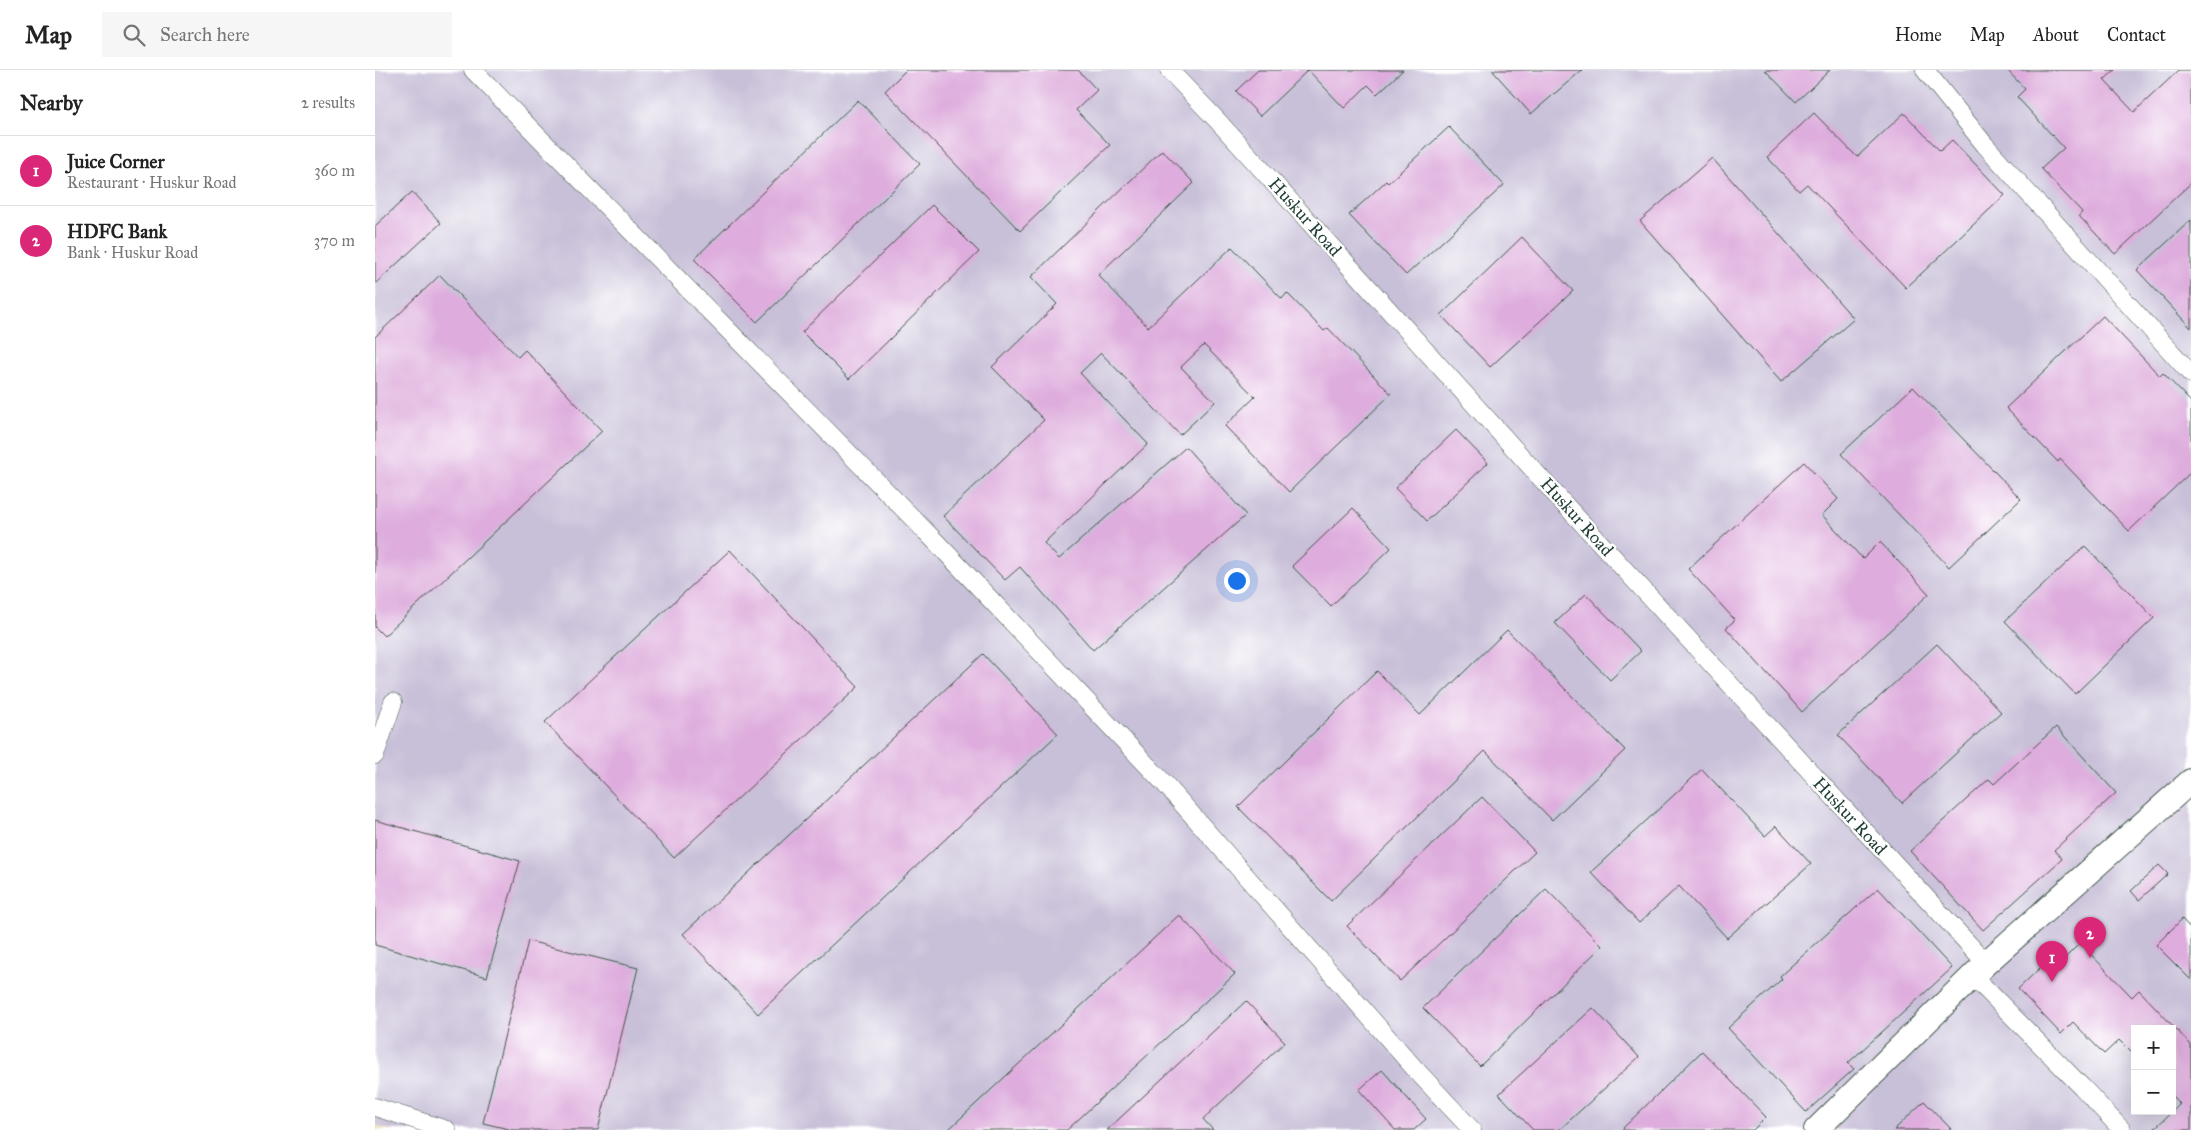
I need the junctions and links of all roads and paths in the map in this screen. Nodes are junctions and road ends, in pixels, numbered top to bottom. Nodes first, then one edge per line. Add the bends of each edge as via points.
1 (473, 70) edge
2 (1169, 70) edge
3 (1925, 70) edge
4 (2191, 374) edge
5 (393, 702) dead end
6 (375, 755) edge
7 (2191, 781) edge
8 (1979, 970) junction
9 (375, 1107) edge
10 (447, 1130) edge
11 (1472, 1130) edge
12 (1816, 1130) edge
13 (2122, 1130) edge

1 - 11 street via 939,545 1165,784
2 - 8 street, Huskur Road via 1551,489
3 - 4 street via 1985,145
5 - 6 street
7 - 8 street
8 - 12 street
8 - 13 street, Huskur Road
9 - 10 street

